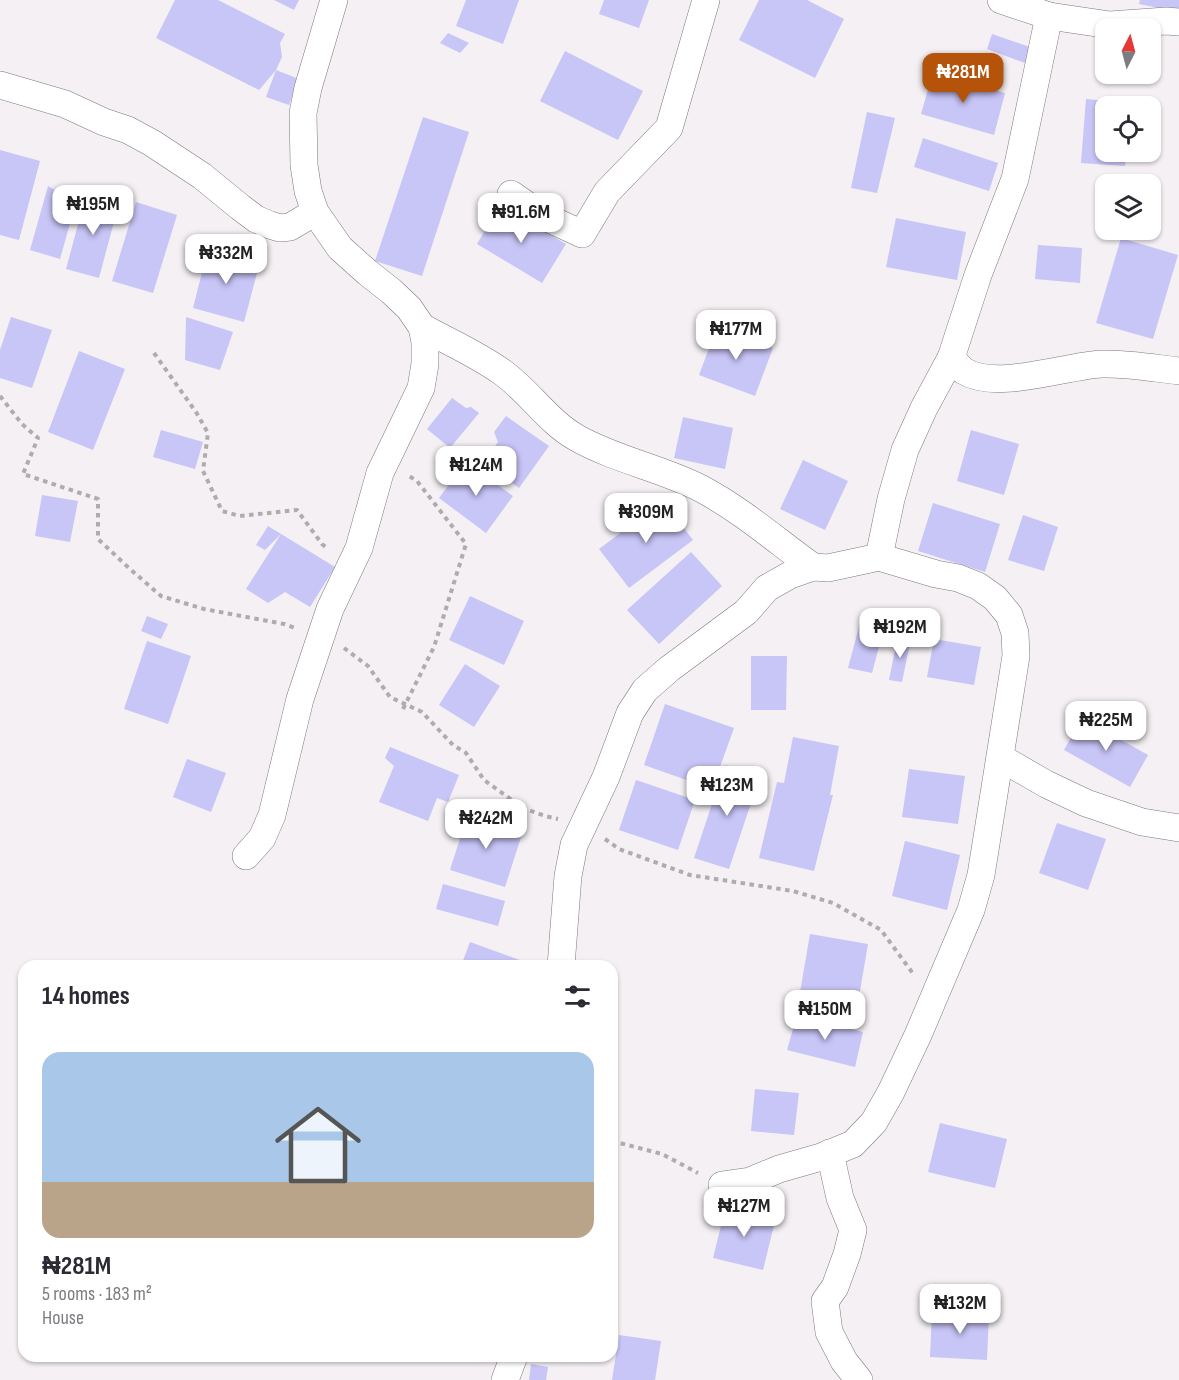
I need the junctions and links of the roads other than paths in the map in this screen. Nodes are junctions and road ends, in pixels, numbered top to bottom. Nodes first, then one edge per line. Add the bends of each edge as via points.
1 (334, 0) edge
2 (706, 0) edge
3 (1001, 0) edge
4 (1049, 16) junction
5 (1179, 22) edge
6 (0, 86) edge
7 (511, 194) dead end
8 (315, 212) junction
9 (422, 327) junction
10 (951, 358) junction
11 (1179, 371) edge
12 (879, 557) junction
13 (813, 567) junction
14 (1000, 758) junction
15 (1179, 828) edge
16 (246, 856) dead end
17 (561, 960) edge
18 (830, 1153) junction
19 (722, 1185) road end
20 (512, 1362) edge
21 (505, 1380) edge
22 (859, 1380) edge

1 - 8 street via 303,113 304,165
2 - 7 street via 669,128 607,192 582,234 541,215
3 - 4 street
4 - 5 street via 1110,25
4 - 10 street via 1015,179
6 - 8 street via 66,104 128,130 270,225 290,227
8 - 9 street via 340,248 409,308
9 - 13 street via 503,372 576,438 702,489
9 - 16 street via 425,364 421,388 380,473 360,548 330,609 300,699 272,815 262,838
10 - 11 street via 965,371 994,379 1101,364
10 - 12 street via 905,450
12 - 13 street via 828,568
12 - 14 street via 978,586 1009,615 1016,656
13 - 17 street via 767,588 746,612 645,690 630,713 574,845
14 - 15 street via 1086,803 1142,822
14 - 18 street via 974,901 918,1035 874,1122 853,1144
18 - 19 street via 750,1181
18 - 22 street via 840,1198 853,1230 835,1287 825,1301 829,1332
20 - 21 street

